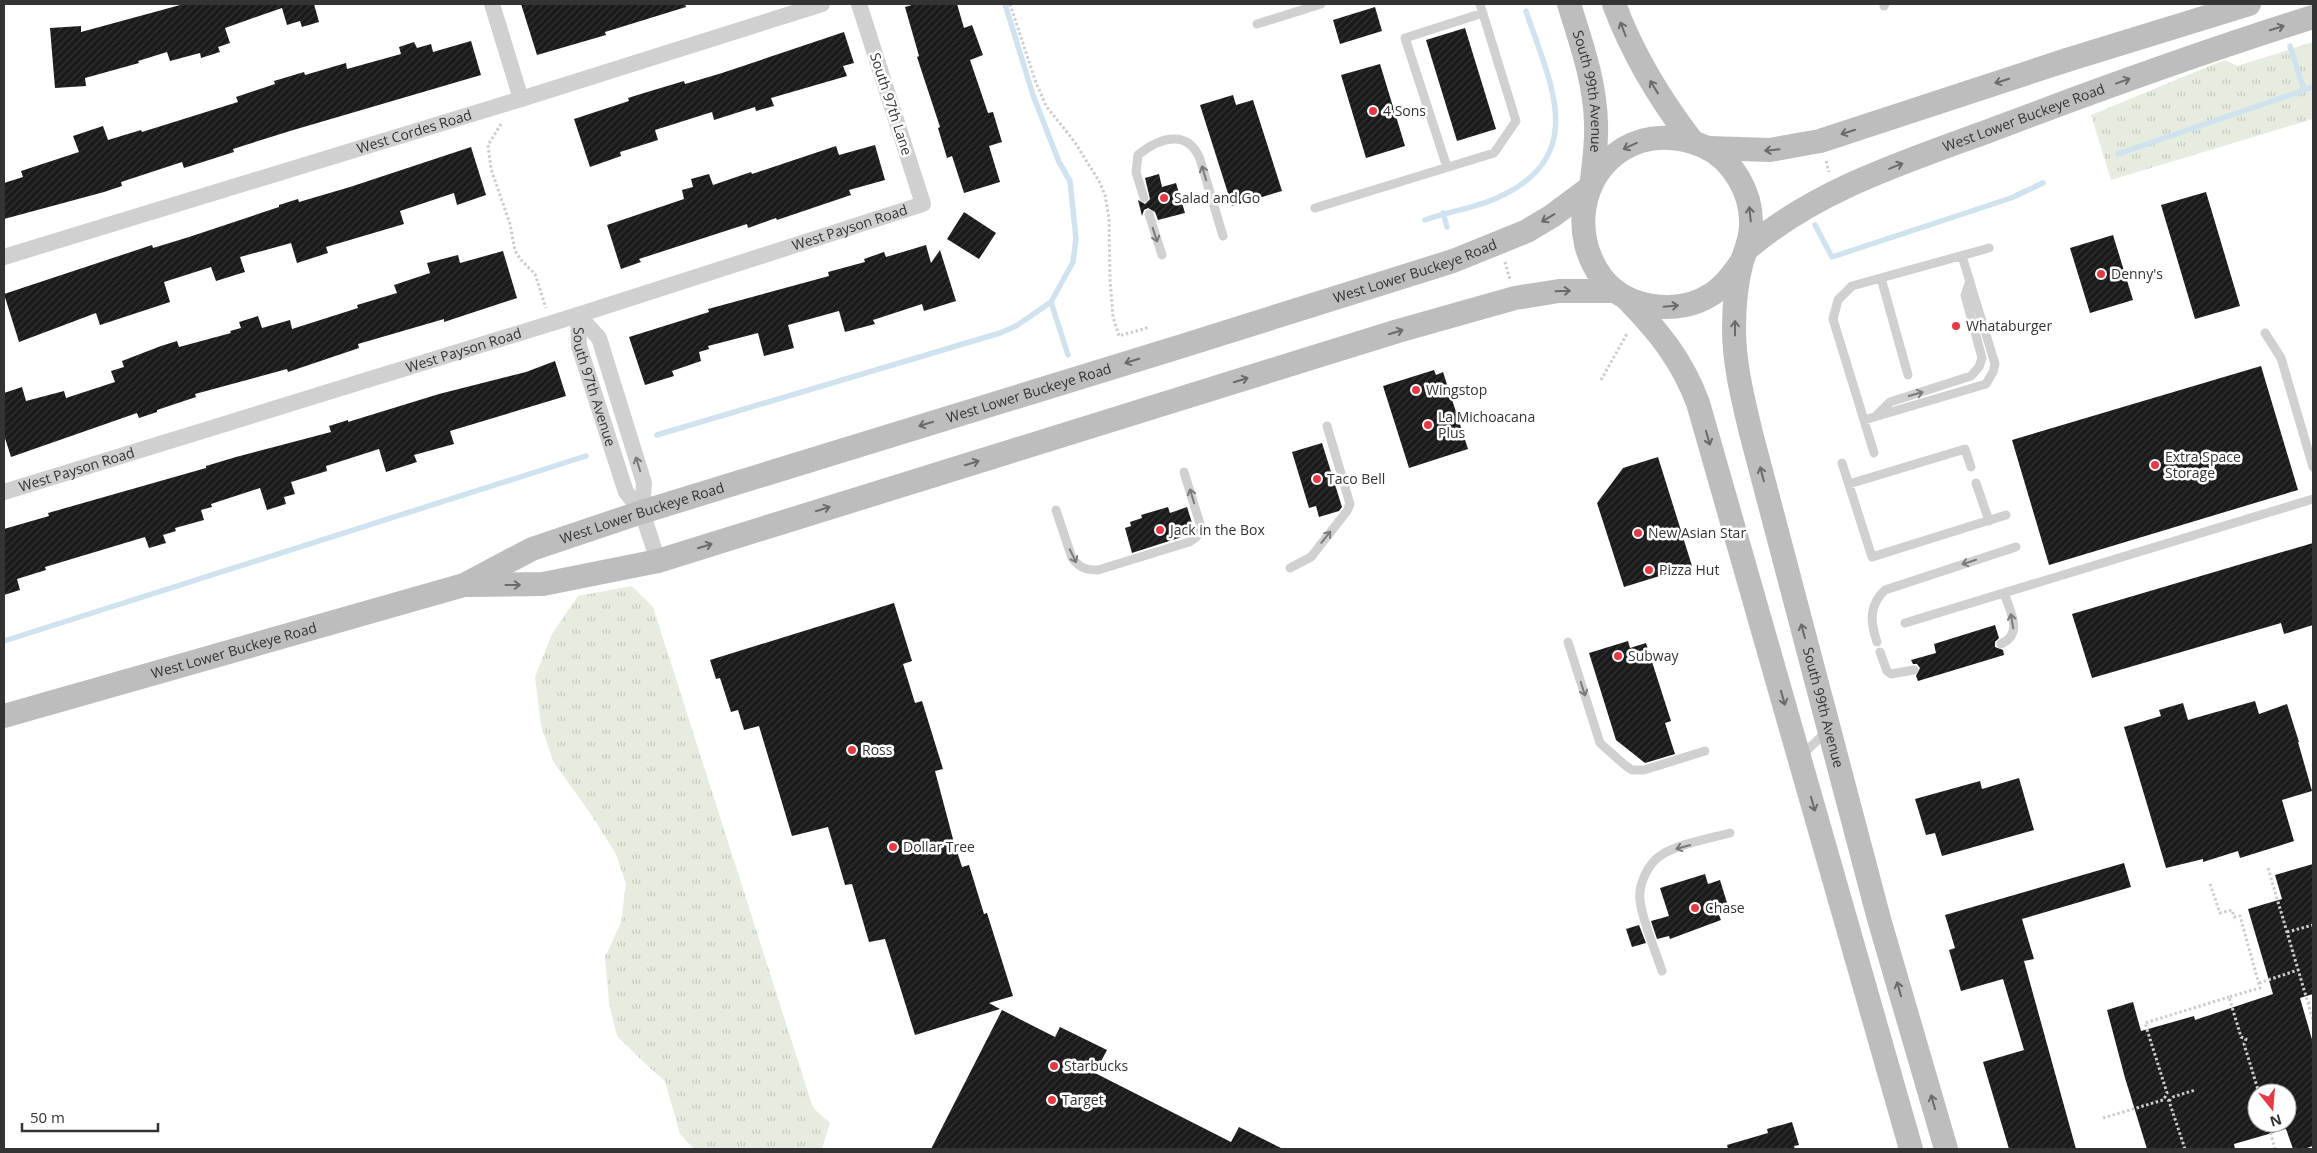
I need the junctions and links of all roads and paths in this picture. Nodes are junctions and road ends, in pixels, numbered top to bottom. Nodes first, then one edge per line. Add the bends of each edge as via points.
1 (492, 4) edge
2 (822, 4) edge
3 (859, 4) edge
4 (1010, 4) edge
5 (1321, 4) edge
6 (1480, 4) edge
7 (1569, 4) edge
8 (1614, 4) edge
9 (2249, 4) edge
10 (1483, 13) junction
11 (2313, 17) edge
12 (1257, 24) dead end
13 (521, 99) junction
14 (495, 107) junction
15 (1700, 145) junction
16 (1826, 161) dead end
17 (1447, 167) junction
18 (1830, 173) dead end
19 (1590, 185) junction
20 (1144, 198) dead end
21 (923, 204) joint
22 (1315, 208) dead end
23 (1149, 214) dead end
24 (1223, 236) dead end
25 (1989, 248) dead end
26 (1162, 255) dead end
27 (1745, 255) junction
28 (1962, 256) junction
29 (4, 257) edge
30 (1505, 261) dead end
31 (1881, 278) junction
32 (1511, 280) dead end
33 (1970, 281) junction
34 (1619, 293) junction
35 (578, 315) junction
36 (551, 323) junction
37 (1150, 327) dead end
38 (1628, 332) dead end
39 (2265, 334) dead end
40 (1908, 375) dead end
41 (1600, 380) dead end
42 (1875, 417) junction
43 (1864, 420) junction
44 (1327, 426) dead end
45 (1874, 453) dead end
46 (1842, 463) dead end
47 (1970, 467) dead end
48 (2313, 467) edge
49 (1184, 472) dead end
50 (1976, 483) dead end
51 (1849, 484) junction
52 (4, 492) edge
53 (2313, 499) edge
54 (1056, 510) dead end
55 (642, 512) junction
56 (2006, 516) dead end
57 (1988, 521) junction
58 (2016, 547) dead end
59 (658, 561) junction
60 (1290, 568) dead end
61 (464, 585) junction
62 (2004, 593) junction
63 (1905, 622) dead end
64 (1568, 642) dead end
65 (1877, 642) dead end
66 (2001, 644) dead end
67 (1880, 652) dead end
68 (1914, 670) dead end
69 (4, 716) edge
70 (1829, 729) junction
71 (1705, 751) dead end
72 (1799, 758) junction
73 (1730, 833) dead end
74 (2268, 868) dead end
75 (2210, 884) dead end
76 (2313, 925) edge
77 (2287, 932) junction
78 (1662, 970) dead end
79 (2298, 970) junction
80 (2258, 983) junction
81 (2229, 997) junction
82 (2313, 1002) edge
83 (2308, 1003) junction
84 (2313, 1020) edge
85 (1913, 1036) junction
86 (1880, 1044) junction
87 (2256, 1083) edge
88 (2195, 1090) dead end
89 (2165, 1097) junction
90 (2169, 1101) junction
91 (2103, 1118) dead end
92 (2271, 1133) edge
93 (1911, 1149) edge
94 (1946, 1149) edge
95 (2185, 1149) edge
96 (2275, 1149) edge

1 - 13 street
2 - 13 street, West Cordes Road
3 - 21 street, South 97th Lane
4 - 37 path via 1046,106 1074,141 1105,195 1113,317 1119,336
5 - 12 lane
6 - 10 lane
7 - 19 main road, South 99th Avenue via 1593,87 1596,124
15 -> 8 main road via 1670,113 1644,71
9 -> 15 main road via 1820,141 1770,150
10 - 17 lane via 1516,120 1494,152
10 - 17 lane via 1405,38
27 -> 11 main road, West Lower Buckeye Road via 1771,228 1835,191 2107,86
13 - 14 street, West Cordes Road
14 - 29 street, West Cordes Road
14 - 36 path via 501,124 488,145 491,169 510,224 515,251 537,279
15 -> 19 main road via 1676,138 1643,140 1614,155
27 -> 15 main road via 1752,226 1741,181 1727,162
16 - 18 path
17 - 22 lane
19 - 34 main road via 1584,208 1588,246 1602,278
19 -> 55 main road, West Lower Buckeye Road via 1552,216 1527,231 1453,261
24 -> 20 lane via 1200,159 1188,141 1180,138 1165,141 1148,146 1138,155 1136,172
21 - 35 street, West Payson Road
23 -> 26 lane
25 - 28 lane
34 -> 27 main road via 1653,306 1668,308 1690,304 1712,294 1729,280
70 -> 27 main road, South 99th Avenue via 1738,377 1735,294
28 - 31 lane
28 - 33 lane
30 - 32 path
31 - 40 lane
31 - 43 lane via 1852,286 1838,300 1833,319
42 -> 33 lane via 1890,402 1971,376 1979,367 1982,358 1965,294
33 - 42 lane via 1995,364 1986,384
59 -> 34 main road, West Lower Buckeye Road via 1398,331 1515,298 1559,291
34 -> 72 main road via 1661,336 1682,368 1696,398
35 - 36 street, West Payson Road
35 - 55 street, South 97th Avenue via 579,346 626,492
36 - 52 street, West Payson Road
38 - 41 path
39 - 48 lane via 2281,358
42 - 43 lane
43 - 45 lane
60 -> 44 lane via 1311,557 1350,504
46 - 51 lane
47 - 51 lane via 1965,449
54 -> 49 lane via 1072,558 1085,570 1098,570 1189,542 1196,537 1201,527
50 - 57 lane
51 - 57 lane via 1872,556
53 - 62 lane
55 - 59 street, South 97th Avenue
55 - 61 main road, West Lower Buckeye Road via 532,549
56 - 57 lane
58 -> 65 lane via 1885,590 1871,613 1871,626
61 -> 59 main road, West Lower Buckeye Road via 543,584
61 - 69 main road, West Lower Buckeye Road
62 - 63 lane
66 -> 62 lane via 2014,633
64 -> 71 lane via 1600,743 1626,766 1632,770 1644,770
67 - 68 lane via 1890,674
70 - 72 lane
85 -> 70 main road, South 99th Avenue
72 -> 86 main road
73 -> 78 lane via 1669,851 1648,868 1641,885 1640,900
74 - 77 path
75 - 80 path via 2220,913 2232,910 2234,917 2240,916
76 - 77 path
77 - 79 path
79 - 80 path
79 - 83 path
80 - 81 path via 2260,988
81 - 87 path via 2241,1037 2246,1039 2244,1044
81 - 89 path via 2144,1023 2167,1093
82 - 83 path
83 - 84 path
85 - 86 main road
94 -> 85 main road, South 99th Avenue
86 - 93 main road
88 - 90 path
89 - 90 path
89 - 91 path
90 - 95 path
92 - 96 path

